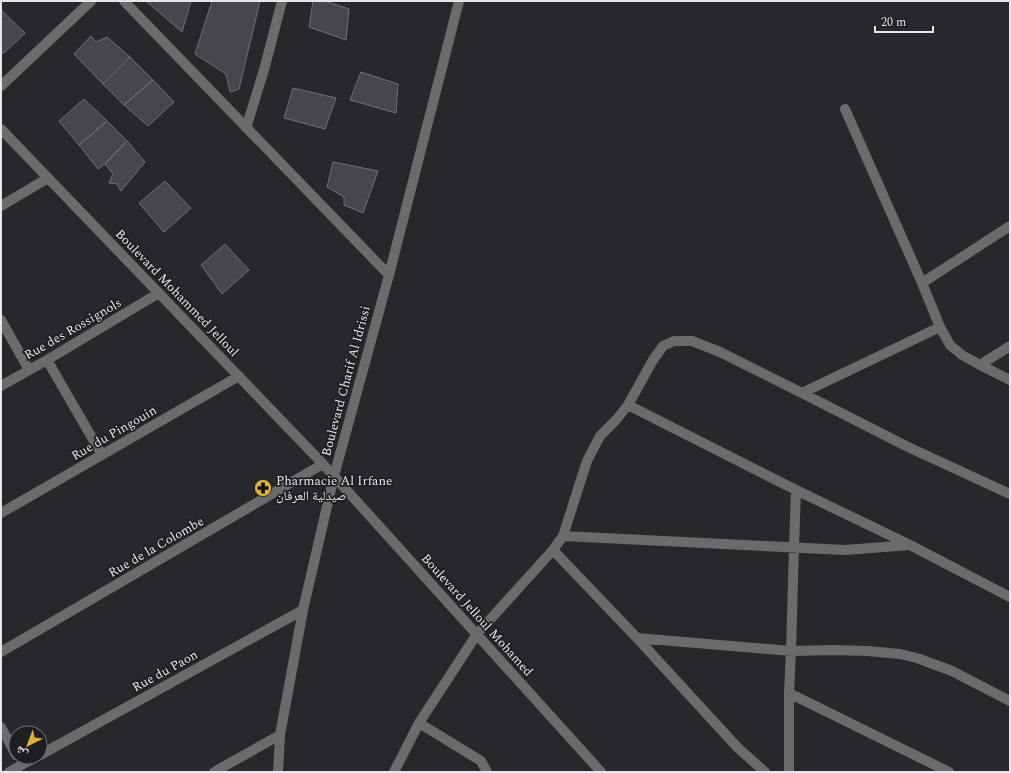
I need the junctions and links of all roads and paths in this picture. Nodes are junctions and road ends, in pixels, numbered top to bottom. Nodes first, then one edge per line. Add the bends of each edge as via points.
1 (91, 1) edge
2 (124, 1) edge
3 (282, 1) edge
4 (459, 1) edge
5 (1, 86) edge
6 (845, 109) dead end
7 (246, 128) junction
8 (1, 129) edge
9 (48, 178) junction
10 (1, 206) edge
11 (1010, 226) edge
12 (389, 275) junction
13 (922, 283) junction
14 (158, 293) junction
15 (1, 320) edge
16 (940, 327) junction
17 (1010, 346) edge
18 (47, 360) junction
19 (980, 365) junction
20 (29, 370) junction
21 (239, 376) junction
22 (1010, 380) edge
23 (1, 386) edge
24 (802, 393) junction
25 (628, 405) junction
26 (102, 454) junction
27 (323, 464) junction
28 (334, 476) junction
29 (796, 490) junction
30 (1010, 494) edge
31 (1, 513) edge
32 (563, 536) junction
33 (910, 545) junction
34 (794, 547) junction
35 (553, 550) junction
36 (1010, 597) edge
37 (303, 610) junction
38 (477, 634) junction
39 (637, 638) junction
40 (792, 650) junction
41 (1, 652) edge
42 (789, 693) junction
43 (1010, 701) edge
44 (419, 723) junction
45 (1, 728) edge
46 (280, 735) junction
47 (8, 741) edge
48 (48, 751) edge
49 (16, 765) edge
50 (8, 772) edge
51 (214, 772) edge
52 (278, 772) edge
53 (394, 772) edge
54 (487, 772) edge
55 (601, 772) edge
56 (765, 772) edge
57 (789, 772) edge
58 (949, 772) edge

1 - 5 street
2 - 7 street
3 - 7 street
4 - 12 street, Boulevard Charif Al Idrissi
6 - 13 street
7 - 12 street
8 - 9 street, Boulevard Mohammed Jelloul
9 - 10 street
9 - 14 street, Boulevard Mohammed Jelloul
11 - 13 street
12 - 28 street, Boulevard Charif Al Idrissi
13 - 16 street
14 - 18 street, Rue des Rossignols
14 - 21 street, Boulevard Mohammed Jelloul
15 - 20 street
16 - 19 street via 950,345
16 - 24 street
17 - 19 street
18 - 20 street, Rue des Rossignols
18 - 26 street
19 - 22 street
20 - 23 street, Rue des Rossignols
21 - 26 street, Rue du Pingouin
21 - 27 street, Boulevard Mohammed Jelloul
24 - 25 street via 720,352 692,341 674,341 663,346
24 - 30 street via 908,447
25 - 29 street
25 - 32 street via 600,436 587,461
26 - 31 street, Rue du Pingouin
27 - 28 street, Boulevard Mohammed Jelloul
27 - 41 street, Rue de la Colombe
28 - 37 street, Boulevard Charif Al Idrissi
28 - 38 street, Boulevard Jelloul Mohamed
29 - 33 street
29 - 34 street
32 - 34 street
32 - 35 street
33 - 34 street via 846,550
33 - 36 street
34 - 40 street
35 - 38 street
35 - 39 street
37 - 46 street, Boulevard Charif Al Idrissi
37 - 48 street, Rue du Paon
38 - 44 street
38 - 55 street, Boulevard Jelloul Mohamed
39 - 40 street
39 - 56 street via 738,748
40 - 42 street
40 - 43 street via 900,654 952,671
42 - 57 street
42 - 58 street
44 - 53 street
44 - 54 street via 481,761
45 - 47 street
46 - 51 street
46 - 52 street, Boulevard Charif Al Idrissi
49 - 50 street

